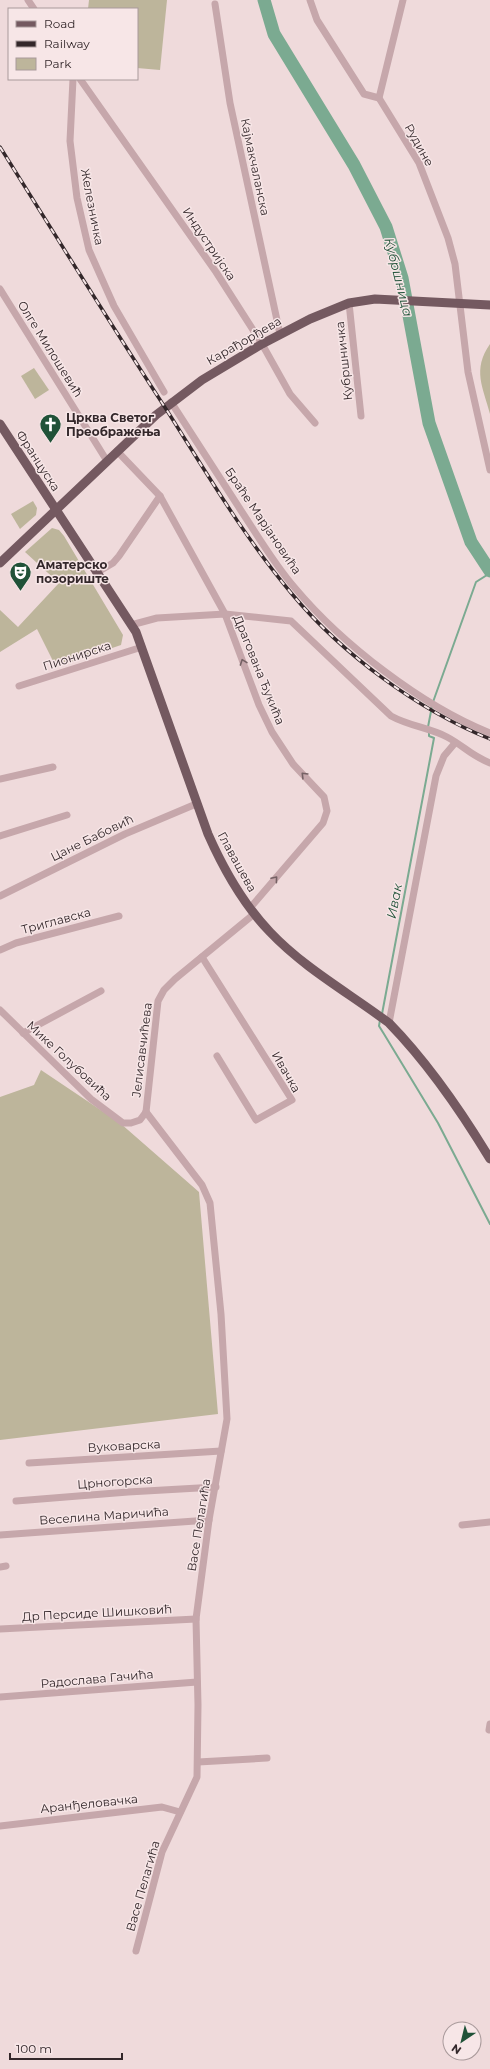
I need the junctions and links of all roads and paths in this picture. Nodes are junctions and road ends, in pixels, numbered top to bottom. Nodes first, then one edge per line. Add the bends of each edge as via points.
1 (310, 0) edge
2 (403, 0) edge
3 (215, 4) dead end
4 (72, 80) edge
5 (81, 80) edge
6 (378, 98) junction
7 (0, 290) edge
8 (349, 303) junction
9 (459, 303) junction
10 (490, 305) edge
11 (280, 334) junction
12 (262, 344) junction
13 (164, 392) dead end
14 (171, 402) junction
15 (361, 416) dead end
16 (315, 423) dead end
17 (0, 424) edge
18 (117, 451) junction
19 (107, 461) junction
20 (490, 470) edge
21 (160, 496) junction
22 (56, 511) junction
23 (0, 563) edge
24 (96, 573) junction
25 (225, 614) junction
26 (131, 625) junction
27 (142, 647) junction
28 (19, 686) dead end
29 (490, 733) edge
30 (455, 743) junction
31 (490, 763) edge
32 (53, 767) dead end
33 (0, 779) edge
34 (196, 804) junction
35 (67, 815) dead end
36 (0, 836) edge
37 (0, 896) edge
38 (252, 911) junction
39 (119, 916) dead end
40 (0, 950) edge
41 (202, 957) junction
42 (101, 991) dead end
43 (0, 1010) edge
44 (387, 1021) junction
45 (23, 1033) junction
46 (217, 1056) dead end
47 (146, 1112) junction
48 (490, 1159) edge
49 (221, 1451) junction
50 (29, 1462) dead end
51 (216, 1487) junction
52 (16, 1502) dead end
53 (209, 1520) junction
54 (490, 1522) edge
55 (462, 1525) dead end
56 (0, 1534) edge
57 (196, 1619) junction
58 (0, 1628) edge
59 (197, 1682) junction
60 (0, 1697) edge
61 (267, 1758) dead end
62 (198, 1762) junction
63 (180, 1812) junction
64 (0, 1826) edge
65 (136, 1951) dead end

1 - 6 street via 317,20 364,94
2 - 6 street
3 - 11 street, Кајмакчаланска via 230,103
4 - 13 street, Железничка via 70,141 77,198 89,250 114,306
5 - 12 street, Индустријска via 216,272
6 - 9 street, Рудине via 419,164 456,264
7 - 19 street, Олге Милошевић
8 - 9 main road, Карађорђева via 376,299
8 - 11 main road, Карађорђева
8 - 15 street, Кубршничка
9 - 10 main road, Карађорђева
9 - 20 street, Рудине via 468,372
11 - 12 main road, Карађорђева
12 - 14 main road, Карађорђева via 208,376
12 - 16 street, Индустријска via 290,394
14 - 18 main road, Карађорђева
14 - 29 street, Браће Марјановића via 270,556 295,588 349,641 416,695
17 - 22 main road, Француска
18 - 19 main road, Карађорђева
18 - 21 street, Драгована Ђукића
19 - 22 main road, Карађорђева
21 - 24 street via 119,556 113,563
21 - 25 street, Драгована Ђукића
22 - 23 main road, Карађорђева
22 - 24 main road, Главашева
24 - 26 main road, Главашева
25 - 26 street via 157,618
25 - 30 street via 291,621 391,716 447,737
38 -> 25 street, Драгована Ђукића via 323,823 327,811 320,792 293,764 272,732 259,705
26 - 27 main road, Главашева
27 - 28 street, Пионирска
27 - 34 main road, Главашева
30 - 31 street via 474,757
30 - 44 street via 444,756 436,776
32 - 33 street
34 - 37 street, Цане Бабовић via 118,836
34 - 38 main road, Главашева via 216,851
35 - 36 street
38 - 41 street, Јелисавчићева
38 - 44 main road, Главашева via 270,933 294,954
39 - 40 street, Триглавска via 16,943
41 - 46 street, Ивачка via 292,1100 256,1120
41 - 47 street, Јелисавчићева via 164,990 158,1001
42 - 45 street
43 - 45 street, Мике Голубовића
44 - 48 main road, Главашева via 430,1071
45 - 47 street, Мике Голубовића via 91,1099 122,1123 140,1120
47 - 49 street, Васе Пелагића via 202,1185 210,1203 221,1314 227,1419
49 - 50 street, Вуковарска
49 - 51 street, Васе Пелагића
51 - 52 street, Црногорска
51 - 53 street, Васе Пелагића
53 - 56 street, Веселина Маричића
53 - 57 street, Васе Пелагића
54 - 55 street
57 - 58 street, Др Персиде Шишковић
57 - 59 street, Васе Пелагића
59 - 60 street, Радослава Гачића
59 - 62 street, Васе Пелагића
61 - 62 street
62 - 63 street, Васе Пелагића via 197,1777
63 - 64 street, Аранђеловачка via 162,1807
63 - 65 street, Васе Пелагића via 162,1852

